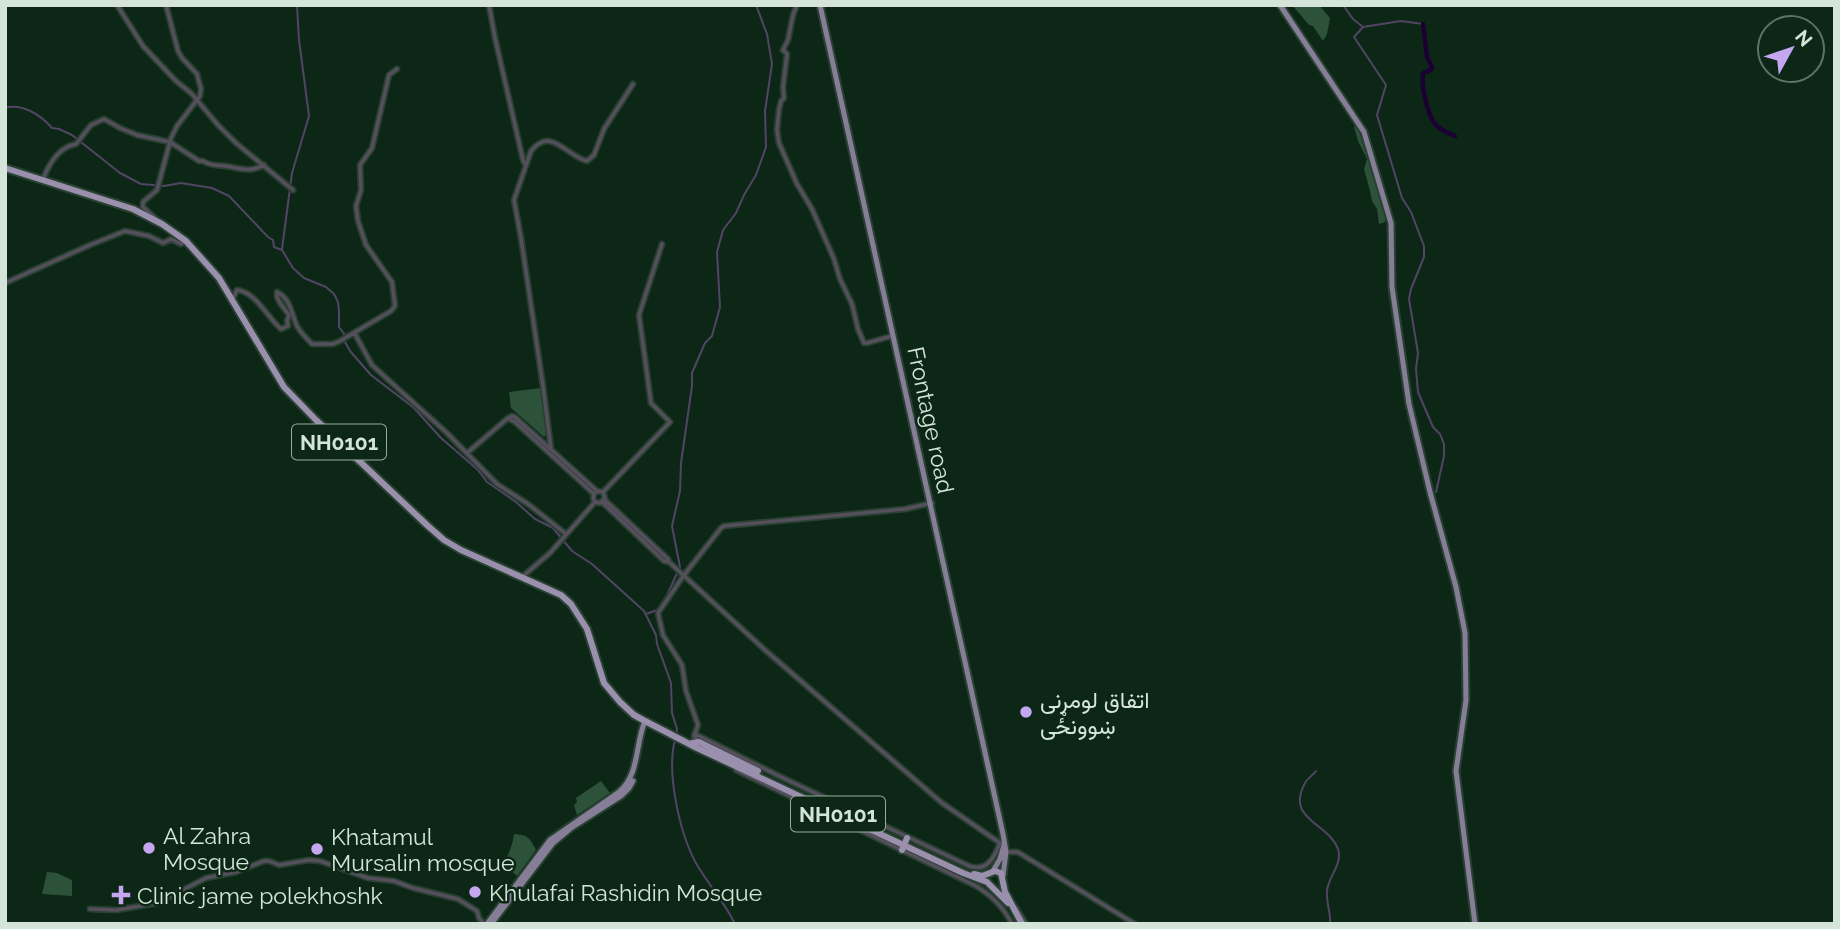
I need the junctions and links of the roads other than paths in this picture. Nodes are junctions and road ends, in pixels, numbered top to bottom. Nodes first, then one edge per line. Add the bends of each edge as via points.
1 (117, 5) edge
2 (166, 5) edge
3 (489, 5) edge
4 (797, 5) edge
5 (821, 5) edge
6 (1280, 5) edge
7 (397, 69) dead end
8 (633, 84) dead end
9 (197, 100) junction
10 (170, 142) junction
11 (264, 165) junction
12 (526, 166) junction
13 (5, 169) edge
14 (42, 181) junction
15 (293, 190) dead end
16 (162, 224) junction
17 (186, 241) junction
18 (663, 244) dead end
19 (5, 283) edge
20 (232, 300) junction
21 (353, 335) junction
22 (892, 336) junction
23 (508, 418) junction
24 (551, 449) junction
25 (467, 453) junction
26 (603, 492) junction
27 (595, 493) junction
28 (603, 501) junction
29 (595, 502) junction
30 (930, 504) junction
31 (565, 536) junction
32 (684, 575) junction
33 (522, 577) junction
34 (646, 722) junction
35 (695, 734) junction
36 (699, 742) junction
37 (692, 747) junction
38 (834, 810) junction
39 (879, 827) junction
40 (1002, 843) junction
41 (904, 844) junction
42 (929, 851) junction
43 (1006, 852) junction
44 (991, 872) junction
45 (1004, 878) junction
46 (990, 885) junction
47 (90, 909) dead end
48 (487, 924) edge
49 (1019, 924) edge
50 (1135, 924) edge
51 (1475, 924) edge

1 - 9 street via 143,46
2 - 9 street via 178,51 197,74 201,89
3 - 12 street
4 - 22 street via 783,50 787,54 779,142 834,259 862,340 867,343
5 - 22 main road
5 - 30 main road, Frontage road
6 - 51 main road via 1364,132 1391,223 1392,290 1409,404 1465,633 1466,700 1456,771
7 - 21 street via 389,75 372,148 360,165 356,206 366,245 392,282 395,306
8 - 12 street via 587,161 544,140 531,151
9 - 10 street
9 - 11 street
10 - 11 street via 207,164 240,170
10 - 14 street via 137,135 104,119 91,125 76,144 66,147
10 - 16 street via 157,190 145,199 143,207
11 - 15 street
12 - 24 street via 514,200
13 - 14 highway, NH0101
14 - 16 highway, NH0101 via 133,209
16 - 17 highway, NH0101
17 - 19 street via 163,243 125,231
17 - 20 highway, NH0101
18 - 26 street via 639,314 651,402 670,422
20 - 21 street via 237,290 243,290 281,329 288,326 289,315 277,297 277,292 281,293 312,344 333,344
20 - 33 highway, NH0101 via 284,387 316,420 444,540
21 - 25 street via 372,365
22 - 30 main road
23 - 24 street via 515,416
23 - 25 street
23 - 27 street
24 - 27 street
25 - 31 street via 497,484
26 - 27 street
26 - 28 street
27 - 29 street
28 - 29 street
28 - 32 street
29 - 31 street
30 - 32 street via 724,526
30 - 40 main road, Frontage road via 1004,829
31 - 33 street
32 - 35 street via 658,613 662,632 682,666 698,725
32 - 40 street via 932,794
33 - 34 highway, NH0101 via 571,604 587,629 604,683
34 - 37 highway, NH0101
34 - 48 main road via 629,788 553,843
35 - 36 street
35 - 38 street
36 - 37 highway
36 - 38 highway, NH0101
37 - 38 highway, NH0101
38 - 39 highway, NH0101
38 - 39 street
38 - 41 highway, NH0101
39 - 41 highway, NH0101
40 - 42 street via 994,858 977,869
40 - 43 main road, Frontage road
40 - 44 main road via 1000,859
41 - 42 highway, NH0101
41 - 46 highway, NH0101
41 - 49 street via 974,884
42 - 44 highway, NH0101 via 978,876
43 - 45 main road, Frontage road
43 - 50 street via 1021,854
44 - 45 highway, NH0101 via 1000,872
44 - 46 highway
45 - 46 highway via 1000,886
45 - 49 highway
46 - 49 highway via 1009,904
47 - 48 street via 158,903 206,878 264,861 279,865 309,860 458,899

